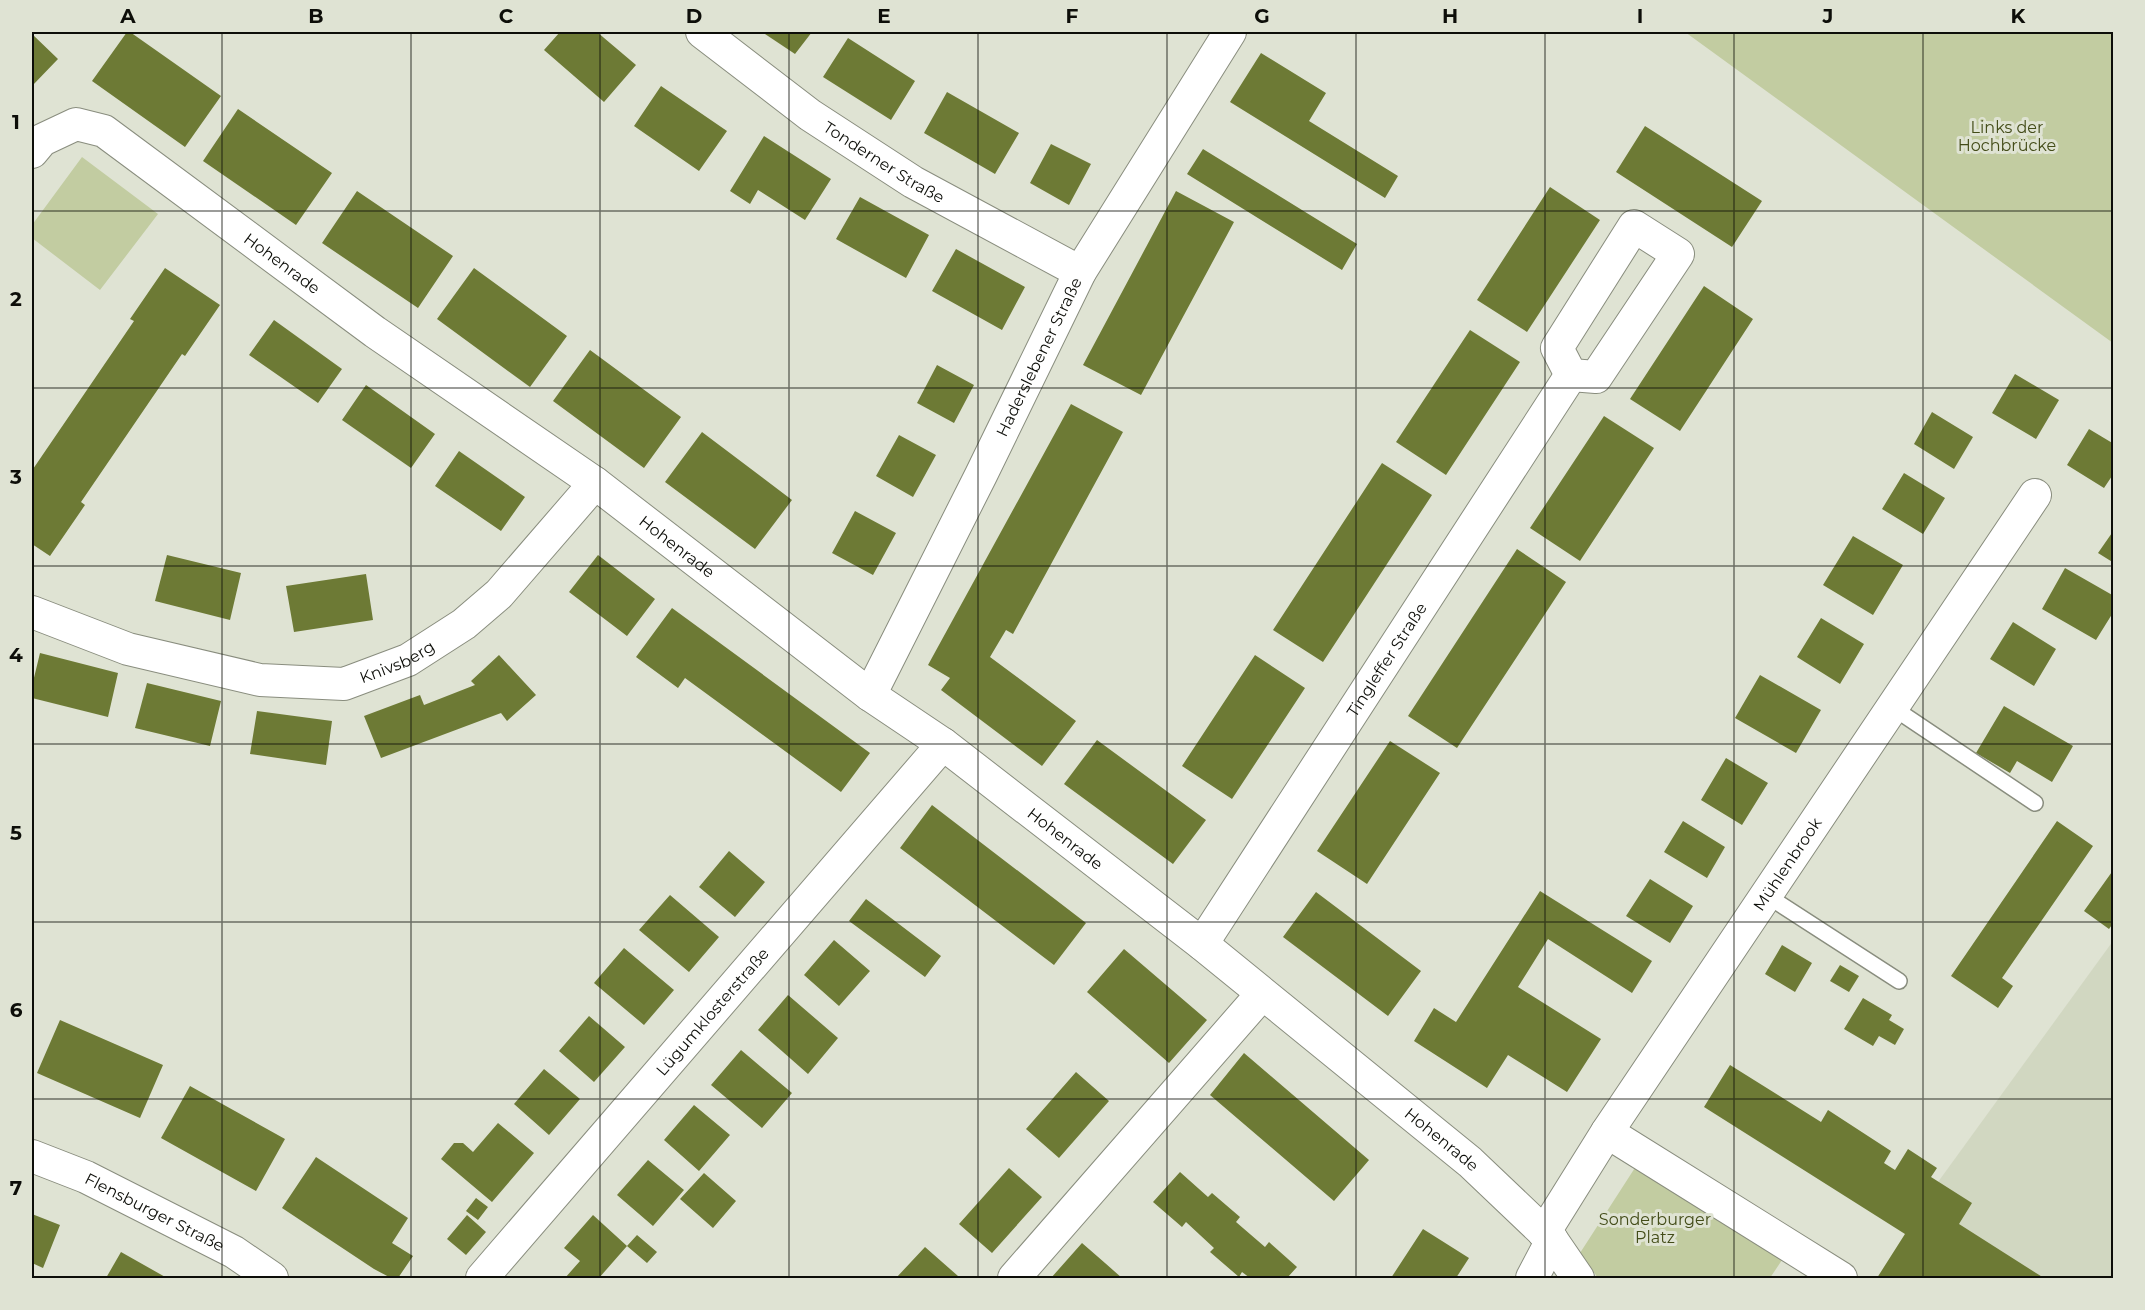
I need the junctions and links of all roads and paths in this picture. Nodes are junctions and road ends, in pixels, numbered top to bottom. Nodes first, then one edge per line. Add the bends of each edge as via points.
1 (702, 32) edge
2 (1230, 32) edge
3 (32, 152) edge
4 (1080, 272) junction
5 (1571, 375) junction
6 (595, 483) junction
7 (2035, 495) dead end
8 (32, 612) edge
9 (870, 695) junction
10 (1893, 707) junction
11 (943, 744) junction
12 (2034, 803) dead end
13 (1766, 895) junction
14 (1202, 944) junction
15 (1899, 981) dead end
16 (1262, 994) junction
17 (1607, 1132) junction
18 (32, 1156) edge
19 (1548, 1237) junction
20 (272, 1278) edge
21 (482, 1278) edge
22 (1014, 1278) edge
23 (1532, 1278) edge
24 (1578, 1278) edge
25 (1841, 1278) edge

1 - 4 street, Tonderner Straße via 810,115 913,182
2 - 4 street, Haderslebener Straße
3 - 6 street, Hohenrade via 42,140 76,124 104,131 375,332
4 - 9 street, Haderslebener Straße
5 - 5 street via 1557,348 1634,226 1678,254 1596,377
5 - 14 street, Tingleffer Straße
6 - 8 street, Knivsberg via 499,594 464,624 408,660 344,684 260,680 128,649
6 - 9 street, Hohenrade
7 - 10 street, Mühlenbrook
9 - 11 street, Hohenrade
10 - 12 lane
10 - 13 street, Mühlenbrook
11 - 14 street, Hohenrade
11 - 21 street, Lügumklosterstraße
13 - 15 lane
13 - 17 street, Mühlenbrook
14 - 16 street, Hohenrade
16 - 19 street, Hohenrade via 1470,1162
16 - 22 street
17 - 19 street, Mühlenbrook
17 - 25 street
18 - 20 street, Flensburger Straße via 86,1177 223,1246
19 - 23 street, Mühlenbrook
19 - 24 street, Hohenrade

